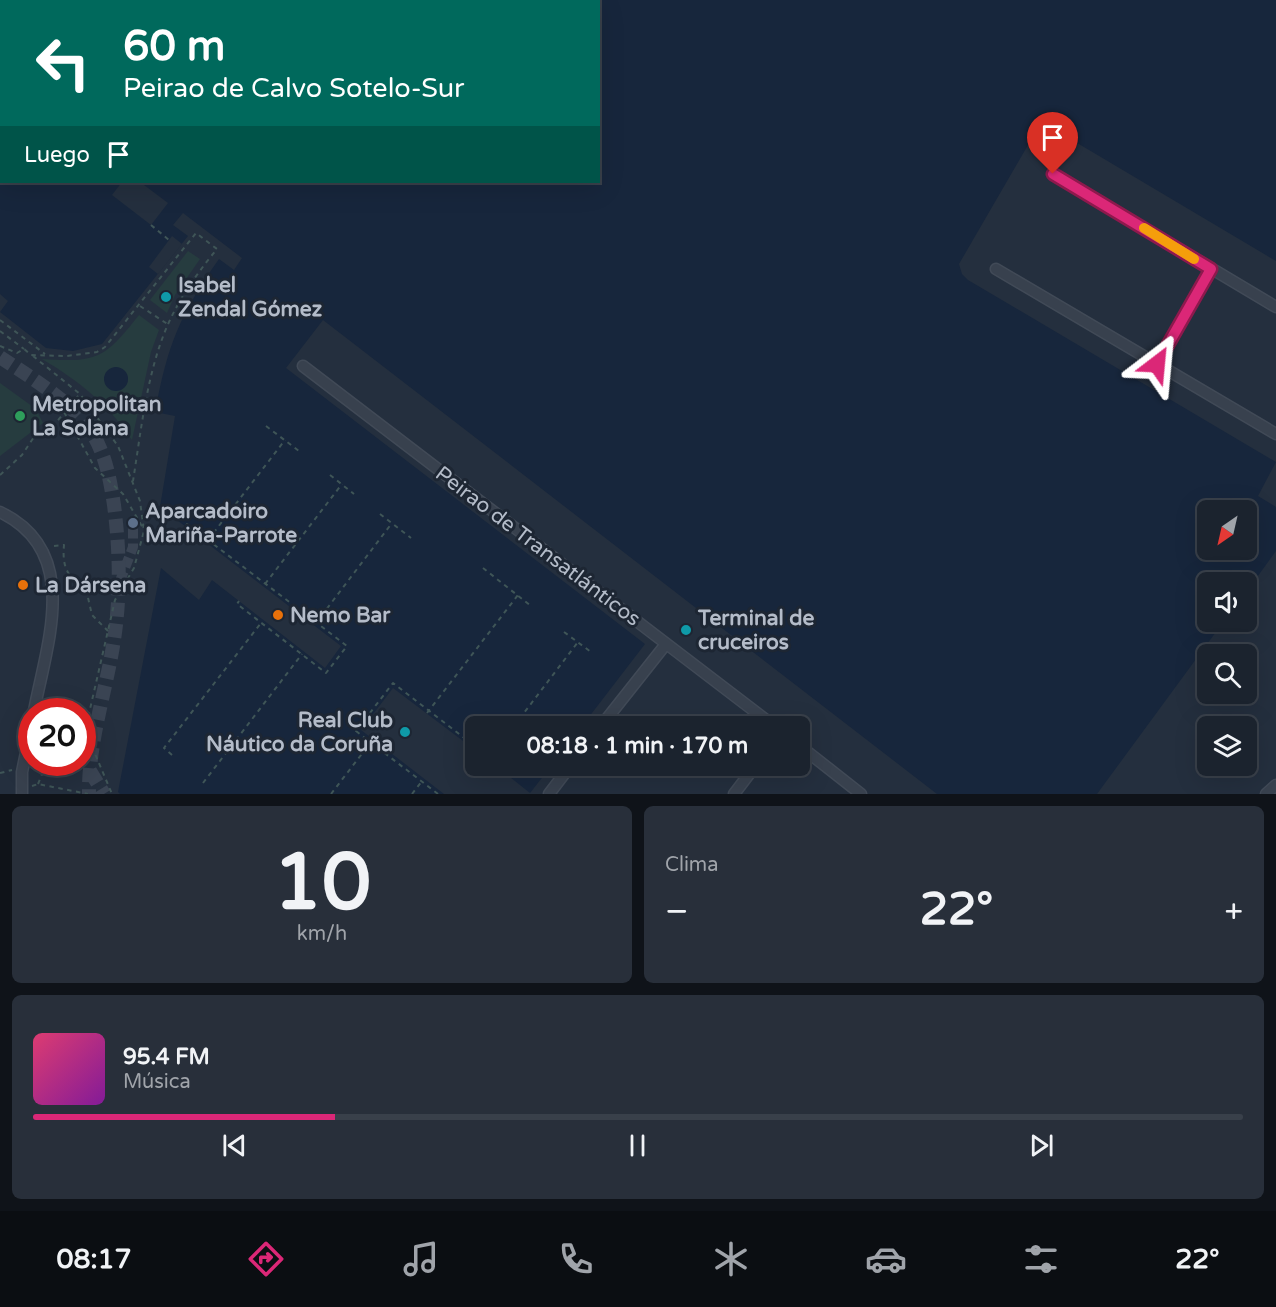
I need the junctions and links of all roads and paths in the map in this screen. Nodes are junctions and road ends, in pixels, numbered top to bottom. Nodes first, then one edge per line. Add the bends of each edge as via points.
1 (1053, 174) dead end
2 (151, 225) dead end
3 (169, 240) dead end
4 (996, 269) dead end
5 (1211, 269) junction
6 (140, 306) junction
7 (1276, 308) edge
8 (0, 320) edge
9 (169, 325) junction
10 (0, 331) edge
11 (0, 346) edge
12 (24, 349) junction
13 (45, 354) junction
14 (32, 355) junction
15 (1157, 364) junction
16 (303, 366) dead end
17 (80, 394) junction
18 (64, 412) junction
19 (266, 426) dead end
20 (1276, 434) edge
21 (285, 440) junction
22 (299, 451) dead end
23 (0, 475) edge
24 (330, 475) dead end
25 (133, 481) junction
26 (342, 484) junction
27 (354, 494) dead end
28 (0, 512) edge
29 (380, 514) dead end
30 (392, 523) junction
31 (186, 526) dead end
32 (144, 531) junction
33 (411, 538) dead end
34 (208, 540) junction
35 (54, 546) dead end
36 (483, 568) dead end
37 (265, 584) junction
38 (518, 596) junction
39 (239, 601) dead end
40 (531, 606) dead end
41 (261, 622) junction
42 (316, 623) junction
43 (108, 631) junction
44 (564, 632) dead end
45 (578, 642) junction
46 (666, 644) junction
47 (591, 652) dead end
48 (302, 654) junction
49 (36, 698) edge
50 (92, 698) edge
51 (428, 712) junction
52 (521, 716) edge
53 (609, 716) edge
54 (761, 716) edge
55 (465, 739) edge
56 (371, 742) junction
57 (810, 754) edge
58 (172, 755) dead end
59 (96, 756) edge
60 (18, 768) edge
61 (0, 773) edge
62 (21, 776) edge
63 (41, 776) edge
64 (563, 776) edge
65 (748, 776) edge
66 (422, 781) junction
67 (203, 783) dead end
68 (1276, 785) edge
69 (22, 794) edge
70 (88, 794) edge
71 (112, 794) edge
72 (331, 794) edge
73 (412, 794) edge
74 (438, 794) edge
75 (549, 794) edge
76 (734, 794) edge
77 (861, 794) edge
78 (1266, 794) edge

1 - 5 street
2 - 3 path
4 - 15 street
5 - 7 street
5 - 15 street
6 - 9 path
6 - 9 path via 196,233 217,249 175,309
6 - 13 path via 97,352
8 - 13 path
9 - 25 path via 151,385
10 - 12 path
11 - 12 path via 17,353
12 - 14 path
13 - 14 path
14 - 17 path
15 - 20 street
16 - 46 street, Peirao de Transatlánticos
17 - 18 path
17 - 25 path via 118,446
18 - 23 path via 54,425 34,437 22,455
18 - 32 path via 95,468 123,494
19 - 21 path
21 - 22 path
21 - 34 path
24 - 26 path
25 - 32 path
26 - 27 path
26 - 37 path
28 - 49 street via 38,544 53,584 52,614
29 - 30 path
30 - 33 path
30 - 42 path
31 - 34 path
32 - 43 path via 134,568 115,600
34 - 37 path
35 - 43 path via 64,545 66,572 86,589 92,615
36 - 38 path
37 - 42 path
38 - 40 path
38 - 51 path
39 - 41 path via 237,604
41 - 48 path
41 - 58 path via 164,748
42 - 48 path via 347,646 326,673
43 - 50 path
44 - 45 path
45 - 47 path
45 - 52 path
46 - 53 street
46 - 54 street, Peirao de Transatlánticos
48 - 67 path
51 - 55 path
51 - 56 path via 393,683 356,731
56 - 66 path
56 - 72 path
57 - 77 street
59 - 71 path
60 - 61 path
62 - 69 street
63 - 70 path via 38,784
64 - 75 street
65 - 76 street
66 - 73 path
66 - 74 path
68 - 78 street

